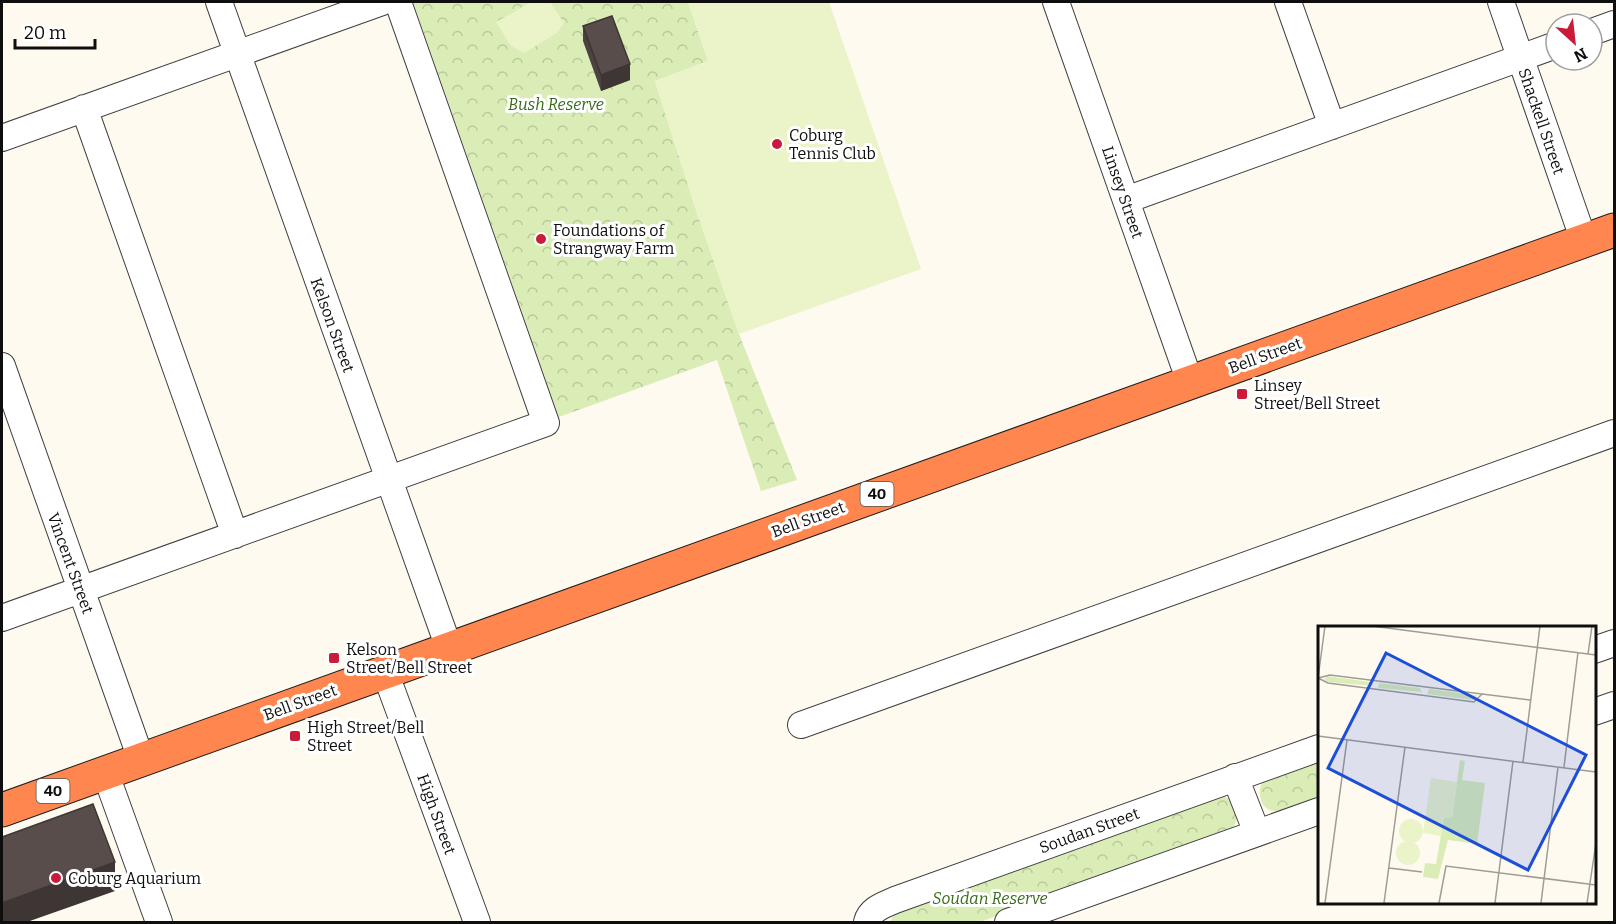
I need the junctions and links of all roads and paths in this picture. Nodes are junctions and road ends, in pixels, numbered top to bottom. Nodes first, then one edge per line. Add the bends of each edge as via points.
1 (219, 2) edge
2 (382, 2) edge
3 (398, 2) edge
4 (1056, 2) edge
5 (1288, 2) edge
6 (1501, 2) edge
7 (1544, 49) edge
8 (236, 54) junction
9 (1520, 58) junction
10 (84, 108) junction
11 (1332, 126) junction
12 (2, 138) edge
13 (1126, 200) junction
14 (1614, 230) edge
15 (1584, 241) junction
16 (2, 366) edge
17 (1190, 382) junction
18 (1614, 433) edge
19 (388, 478) junction
20 (235, 534) junction
21 (81, 589) junction
22 (2, 618) edge
23 (1614, 643) edge
24 (449, 648) junction
25 (1595, 650) edge
26 (385, 672) junction
27 (801, 725) dead end
28 (1318, 748) edge
29 (141, 759) junction
30 (105, 772) junction
31 (1235, 777) junction
32 (2, 810) edge
33 (1318, 811) edge
34 (1257, 833) junction
35 (159, 922) edge
36 (477, 922) edge
37 (867, 922) edge
38 (1008, 922) edge

1 - 8 street, Kelson Street
2 - 8 street
3 - 19 street via 546,423
4 - 13 street, Linsey Street
5 - 11 street
6 - 9 street, Shackell Street
7 - 9 street
8 - 10 street
8 - 19 street, Kelson Street
9 - 11 street
9 - 15 street, Shackell Street
10 - 12 street
10 - 20 street
11 - 13 street
13 - 17 street, Linsey Street
14 - 15 highway, Bell Street / 40
15 - 17 highway, Bell Street / 40
16 - 21 street, Vincent Street
17 - 24 highway, Bell Street / 40
18 - 27 street
19 - 20 street
19 - 24 street, Kelson Street
20 - 21 street
21 - 22 street
21 - 29 street, Vincent Street
23 - 25 street
24 - 26 highway, Bell Street / 40
26 - 29 highway, Bell Street / 40
26 - 36 street, High Street
28 - 31 street, Soudan Street
29 - 30 highway, Bell Street / 40
30 - 32 highway, Bell Street / 40
30 - 35 street
31 - 34 street
31 - 37 street, Soudan Street via 895,900 877,909
33 - 34 street
34 - 38 street

